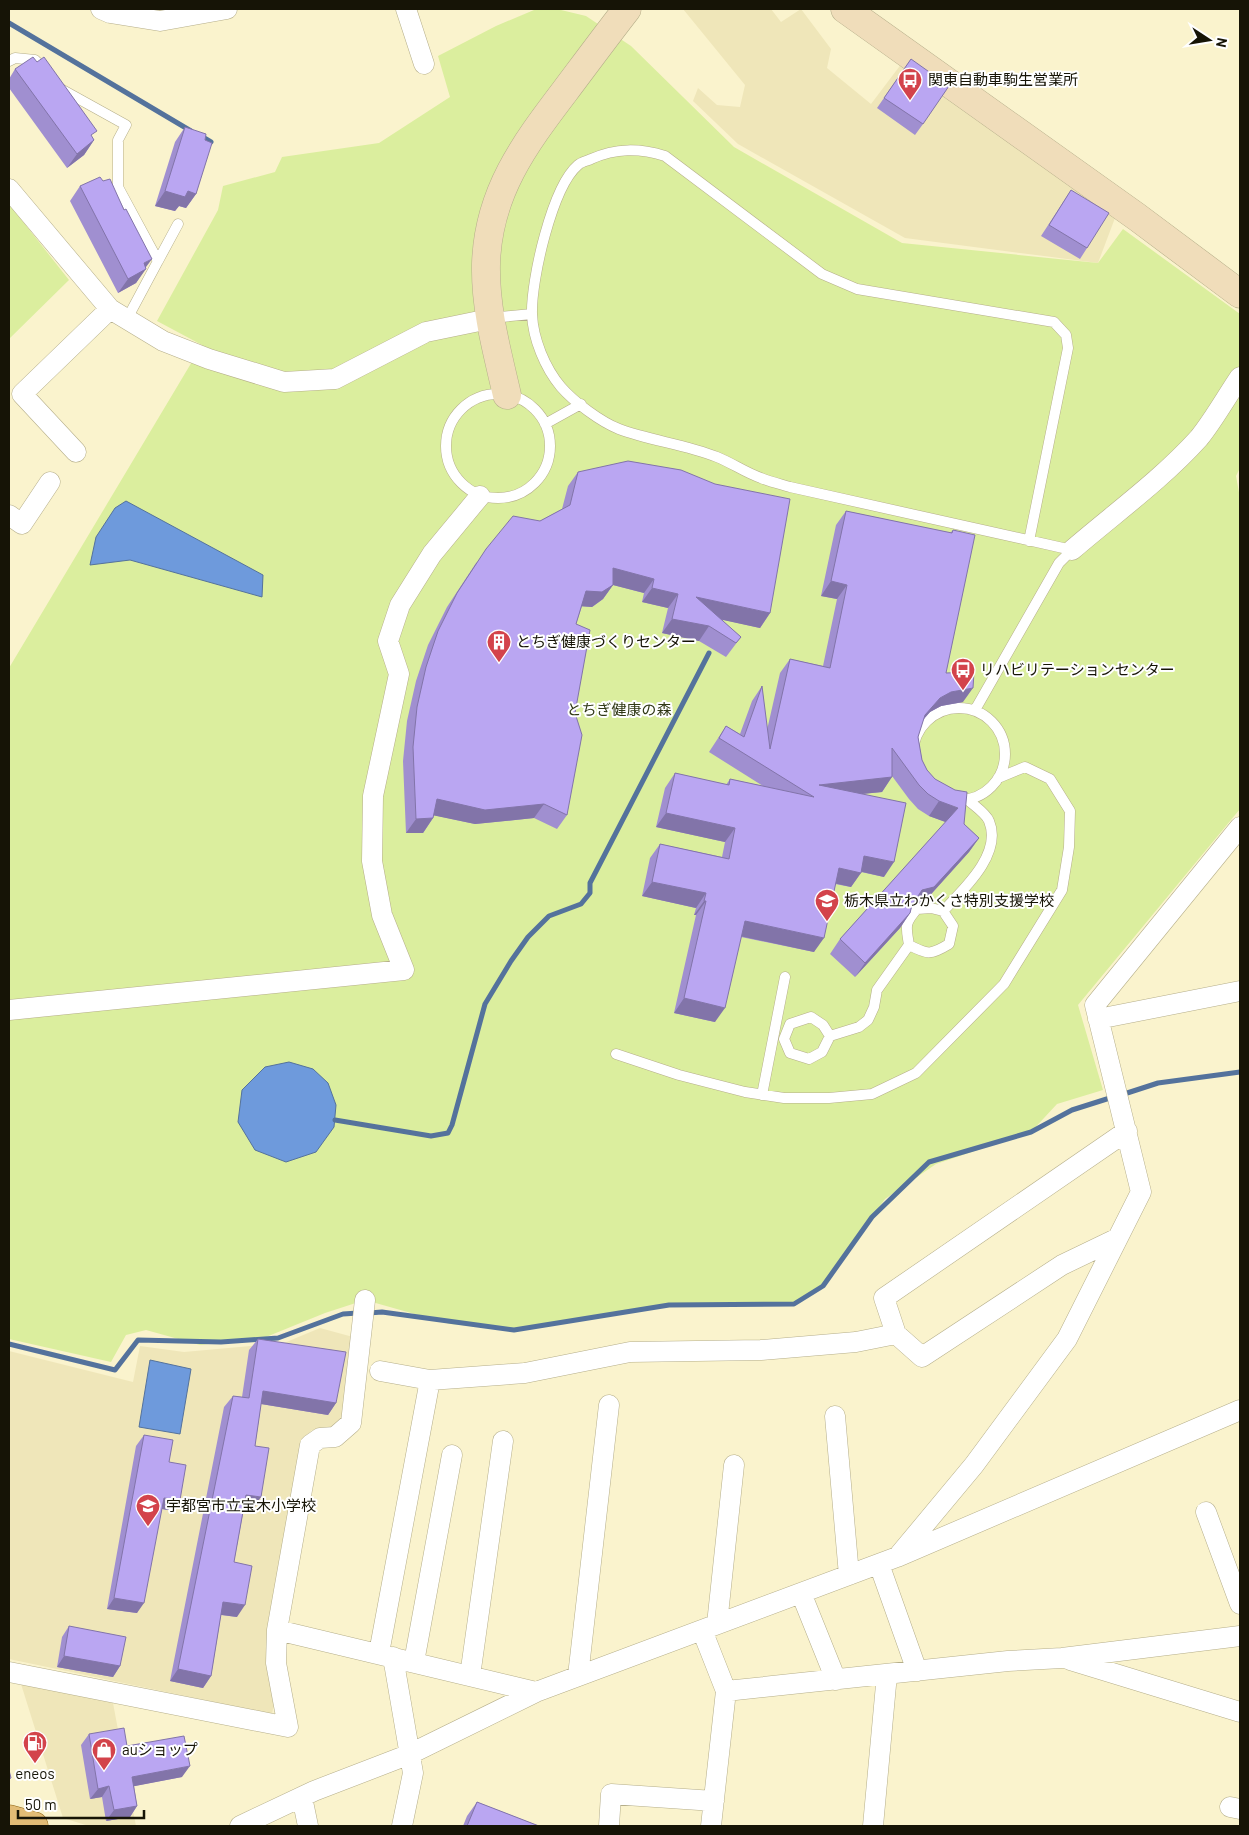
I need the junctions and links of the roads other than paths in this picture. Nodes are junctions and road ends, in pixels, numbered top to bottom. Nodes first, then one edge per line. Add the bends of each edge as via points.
1 (101, 9) edge
2 (227, 9) edge
3 (406, 9) edge
4 (627, 9) edge
5 (861, 14) edge
6 (9, 62) edge
7 (424, 64) dead end
8 (9, 189) edge
9 (178, 224) dead end
10 (158, 261) junction
11 (1240, 294) edge
12 (110, 309) junction
13 (532, 314) junction
14 (127, 319) junction
15 (489, 319) junction
16 (1240, 378) edge
17 (507, 395) junction
18 (581, 404) junction
19 (545, 424) junction
20 (76, 452) dead end
21 (50, 482) dead end
22 (480, 496) junction
23 (9, 516) edge
24 (1030, 541) junction
25 (1072, 550) junction
26 (975, 710) junction
27 (998, 778) junction
28 (967, 799) junction
29 (1240, 826) edge
30 (943, 911) junction
31 (909, 945) junction
32 (785, 977) dead end
33 (1240, 992) edge
34 (9, 1010) edge
35 (1098, 1019) junction
36 (830, 1036) junction
37 (616, 1054) dead end
38 (762, 1095) junction
39 (1127, 1131) junction
40 (1116, 1239) junction
41 (365, 1300) dead end
42 (896, 1334) junction
43 (380, 1371) dead end
44 (430, 1380) junction
45 (610, 1405) dead end
46 (1240, 1410) edge
47 (834, 1416) dead end
48 (503, 1441) dead end
49 (452, 1455) dead end
50 (734, 1465) dead end
51 (1206, 1512) dead end
52 (888, 1561) junction
53 (849, 1575) junction
54 (801, 1593) junction
55 (1240, 1604) edge
56 (710, 1627) junction
57 (277, 1630) junction
58 (1240, 1636) edge
59 (386, 1655) junction
60 (1062, 1658) junction
61 (414, 1662) junction
62 (917, 1671) junction
63 (9, 1672) edge
64 (888, 1674) junction
65 (470, 1676) junction
66 (578, 1676) junction
67 (836, 1680) junction
68 (726, 1691) junction
69 (536, 1692) junction
70 (1240, 1712) edge
71 (410, 1754) junction
72 (302, 1797) junction
73 (714, 1801) junction
74 (9, 1818) edge
75 (34, 1826) edge
76 (240, 1826) edge
77 (308, 1826) edge
78 (402, 1826) edge
79 (608, 1826) edge
80 (711, 1826) edge
81 (872, 1826) edge

1 - 2 street via 160,21
3 - 7 street
4 - 15 street via 531,136 506,177 494,209 487,246
5 - 11 street
6 - 10 lane via 15,58 35,60 62,90 126,125 118,140 118,188
8 - 12 street
9 - 10 lane
10 - 14 lane
12 - 14 street
12 - 20 street via 22,394
13 - 15 lane
13 - 18 lane via 536,341 547,366 562,387
13 - 24 lane via 550,214 566,178 579,165 624,149 665,156 822,274 857,289 1054,322 1066,335 1068,348
14 - 15 street via 163,341 284,382 335,379 426,332
15 - 17 street
16 - 25 street via 1200,436 1176,461
17 - 19 lane via 527,402
17 - 22 lane via 488,395 469,403 456,416 447,435 451,469 462,484
18 - 19 lane
18 - 24 lane via 618,428 717,457 760,478
19 - 22 lane via 550,440 549,458 538,480 514,496
21 - 23 street via 22,524
22 - 34 street via 432,554 400,605 388,641 399,674 373,796 372,861 382,914 404,970
24 - 25 lane
25 - 26 lane via 1060,563
26 - 27 lane via 991,720 1004,741 1005,759
26 - 28 lane via 958,707 938,712 919,730 913,749 919,776 931,790 949,799
27 - 28 lane via 985,791
27 - 38 lane via 1025,767 1050,778 1070,811 1069,847 1062,890 1004,984 916,1073 872,1094 829,1098
28 - 30 lane via 989,820 993,835 976,876
29 - 35 street via 1094,1005
30 - 31 lane via 917,909 907,920
30 - 31 lane via 953,926 949,944 938,951 925,953
31 - 36 lane via 877,990 868,1020 859,1027
32 - 38 lane
33 - 35 street
35 - 39 street
36 - 36 lane via 822,1052 809,1059 790,1053 784,1039 790,1024 811,1017 823,1025
37 - 38 lane via 679,1075
39 - 40 street via 1141,1192
39 - 42 street via 884,1298
40 - 42 street via 1062,1265 922,1357
40 - 52 street via 1067,1339 974,1465
41 - 57 street via 351,1423 334,1437 320,1438 310,1445
42 - 44 street via 856,1342 761,1350 630,1352 525,1373
43 - 44 street
44 - 59 street
45 - 66 street
46 - 52 street
47 - 53 street
48 - 65 street
49 - 61 street
50 - 56 street
51 - 55 street
52 - 53 street
52 - 62 street
53 - 54 street
54 - 56 street
54 - 67 street
56 - 66 street
56 - 68 street
57 - 59 street
57 - 63 street via 276,1663 288,1727
58 - 60 street
59 - 61 street
59 - 71 street
60 - 62 street
60 - 70 street
61 - 65 street
62 - 64 street
64 - 67 street
64 - 81 street
65 - 69 street
66 - 69 street
67 - 68 street
68 - 73 street
69 - 71 street
71 - 72 street
71 - 78 street via 413,1773
72 - 76 street
72 - 77 street
73 - 79 street via 611,1794
73 - 80 street
74 - 75 main road

